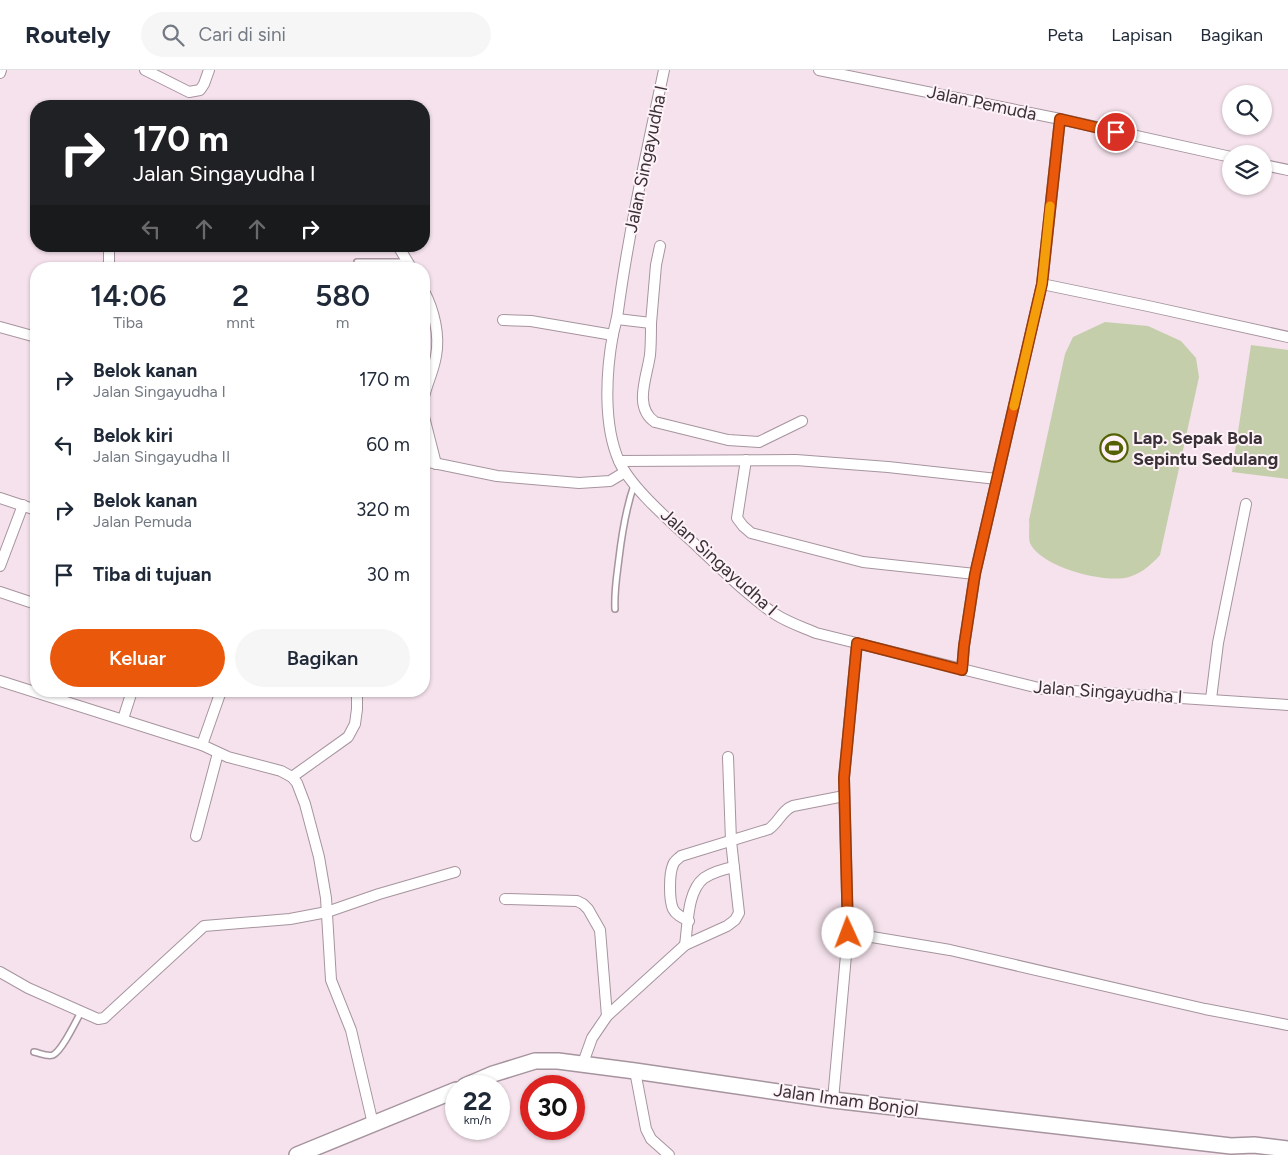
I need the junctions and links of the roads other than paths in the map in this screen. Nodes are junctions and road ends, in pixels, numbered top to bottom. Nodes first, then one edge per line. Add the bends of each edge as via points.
1 (145, 70) edge
2 (209, 70) edge
3 (664, 70) edge
4 (819, 70) edge
5 (1060, 119) junction
6 (1222, 156) edge
7 (1272, 166) edge
8 (1288, 170) edge
9 (660, 246) dead end
10 (1042, 284) junction
11 (430, 307) edge
12 (617, 319) junction
13 (503, 320) dead end
14 (651, 323) junction
15 (0, 327) edge
16 (613, 334) junction
17 (30, 335) edge
18 (1288, 337) edge
19 (430, 377) edge
20 (802, 421) dead end
21 (430, 440) edge
22 (746, 460) junction
23 (619, 461) junction
24 (430, 462) edge
25 (436, 464) junction
26 (625, 472) junction
27 (997, 480) junction
28 (635, 484) junction
29 (0, 498) edge
30 (1246, 504) dead end
31 (22, 505) junction
32 (30, 508) edge
33 (0, 566) edge
34 (975, 574) junction
35 (0, 592) edge
36 (30, 602) edge
37 (615, 609) dead end
38 (857, 643) junction
39 (962, 670) junction
40 (0, 681) edge
41 (30, 689) edge
42 (59, 697) edge
43 (130, 697) edge
44 (220, 697) edge
45 (357, 697) edge
46 (1212, 700) junction
47 (1288, 705) edge
48 (123, 719) junction
49 (202, 745) junction
50 (218, 753) junction
51 (728, 758) dead end
52 (292, 777) junction
53 (844, 796) junction
54 (196, 836) dead end
55 (731, 841) junction
56 (734, 867) junction
57 (455, 872) dead end
58 (504, 899) dead end
59 (327, 912) junction
60 (689, 921) junction
61 (848, 933) junction
62 (686, 945) junction
63 (0, 972) edge
64 (81, 1012) junction
65 (607, 1016) junction
66 (1288, 1025) edge
67 (34, 1052) dead end
68 (583, 1064) junction
69 (635, 1071) junction
70 (491, 1075) edge
71 (445, 1095) edge
72 (833, 1100) junction
73 (374, 1124) junction
74 (1231, 1146) junction
75 (1288, 1149) edge
76 (302, 1154) edge
77 (669, 1155) edge
78 (1257, 1155) edge

1 - 2 street via 189,92 200,90
3 - 12 street, Jalan Singayudha I via 625,261
4 - 5 street, Jalan Pemuda
5 - 6 street, Jalan Pemuda
5 - 10 street
7 - 8 street
9 - 14 street
10 - 18 street
10 - 27 street
11 - 19 street via 438,342
12 - 14 street
12 - 16 street, Jalan Singayudha I
13 - 16 street via 531,321
14 - 20 street via 643,406 655,422 728,440 759,442
15 - 17 street
16 - 23 street, Jalan Singayudha I via 608,390 610,429
21 - 25 street
22 - 23 street
22 - 27 street via 888,467
22 - 34 street via 737,518 751,533 863,562
23 - 26 street, Jalan Singayudha I
24 - 25 street
25 - 26 street via 497,476 579,483 610,481
26 - 28 street, Jalan Singayudha I
27 - 34 street
28 - 37 lane via 628,502 622,538 615,582
28 - 38 street, Jalan Singayudha I via 708,557 774,614 816,633
29 - 31 street
30 - 46 street via 1218,643
31 - 32 street
31 - 33 street
34 - 39 street
35 - 36 street
38 - 39 street, Jalan Singayudha I
38 - 53 street
39 - 46 street, Jalan Singayudha I via 1043,689
40 - 41 street
42 - 48 street
43 - 48 street
44 - 49 street
45 - 52 street via 355,724 348,737
46 - 47 street, Jalan Singayudha I
48 - 49 street
49 - 50 street
50 - 52 street
50 - 54 street
51 - 55 street
52 - 59 street via 305,804 319,857
53 - 55 street via 787,808 769,829
53 - 61 street
55 - 56 street
55 - 60 street via 681,856 672,866 673,909
56 - 60 street via 704,878 695,888
56 - 62 street via 739,908 735,920
57 - 59 street
58 - 65 street via 577,902 588,909 600,930
59 - 64 street via 290,919 204,926 109,1015 98,1019
59 - 73 street via 331,980 351,1030
60 - 62 street
61 - 66 street via 950,950
61 - 72 street
62 - 65 street
63 - 64 street
64 - 67 lane via 59,1050 53,1055
65 - 68 street via 592,1038
68 - 69 main road, Jalan Imam Bonjol
68 - 70 main road, Jalan Imam Bonjol via 535,1062
69 - 72 main road, Jalan Imam Bonjol
69 - 77 street via 646,1129 651,1139
71 - 73 main road
72 - 74 main road, Jalan Imam Bonjol
73 - 76 main road
74 - 75 main road, Jalan Imam Bonjol
74 - 78 main road, Jalan Imam Bonjol

